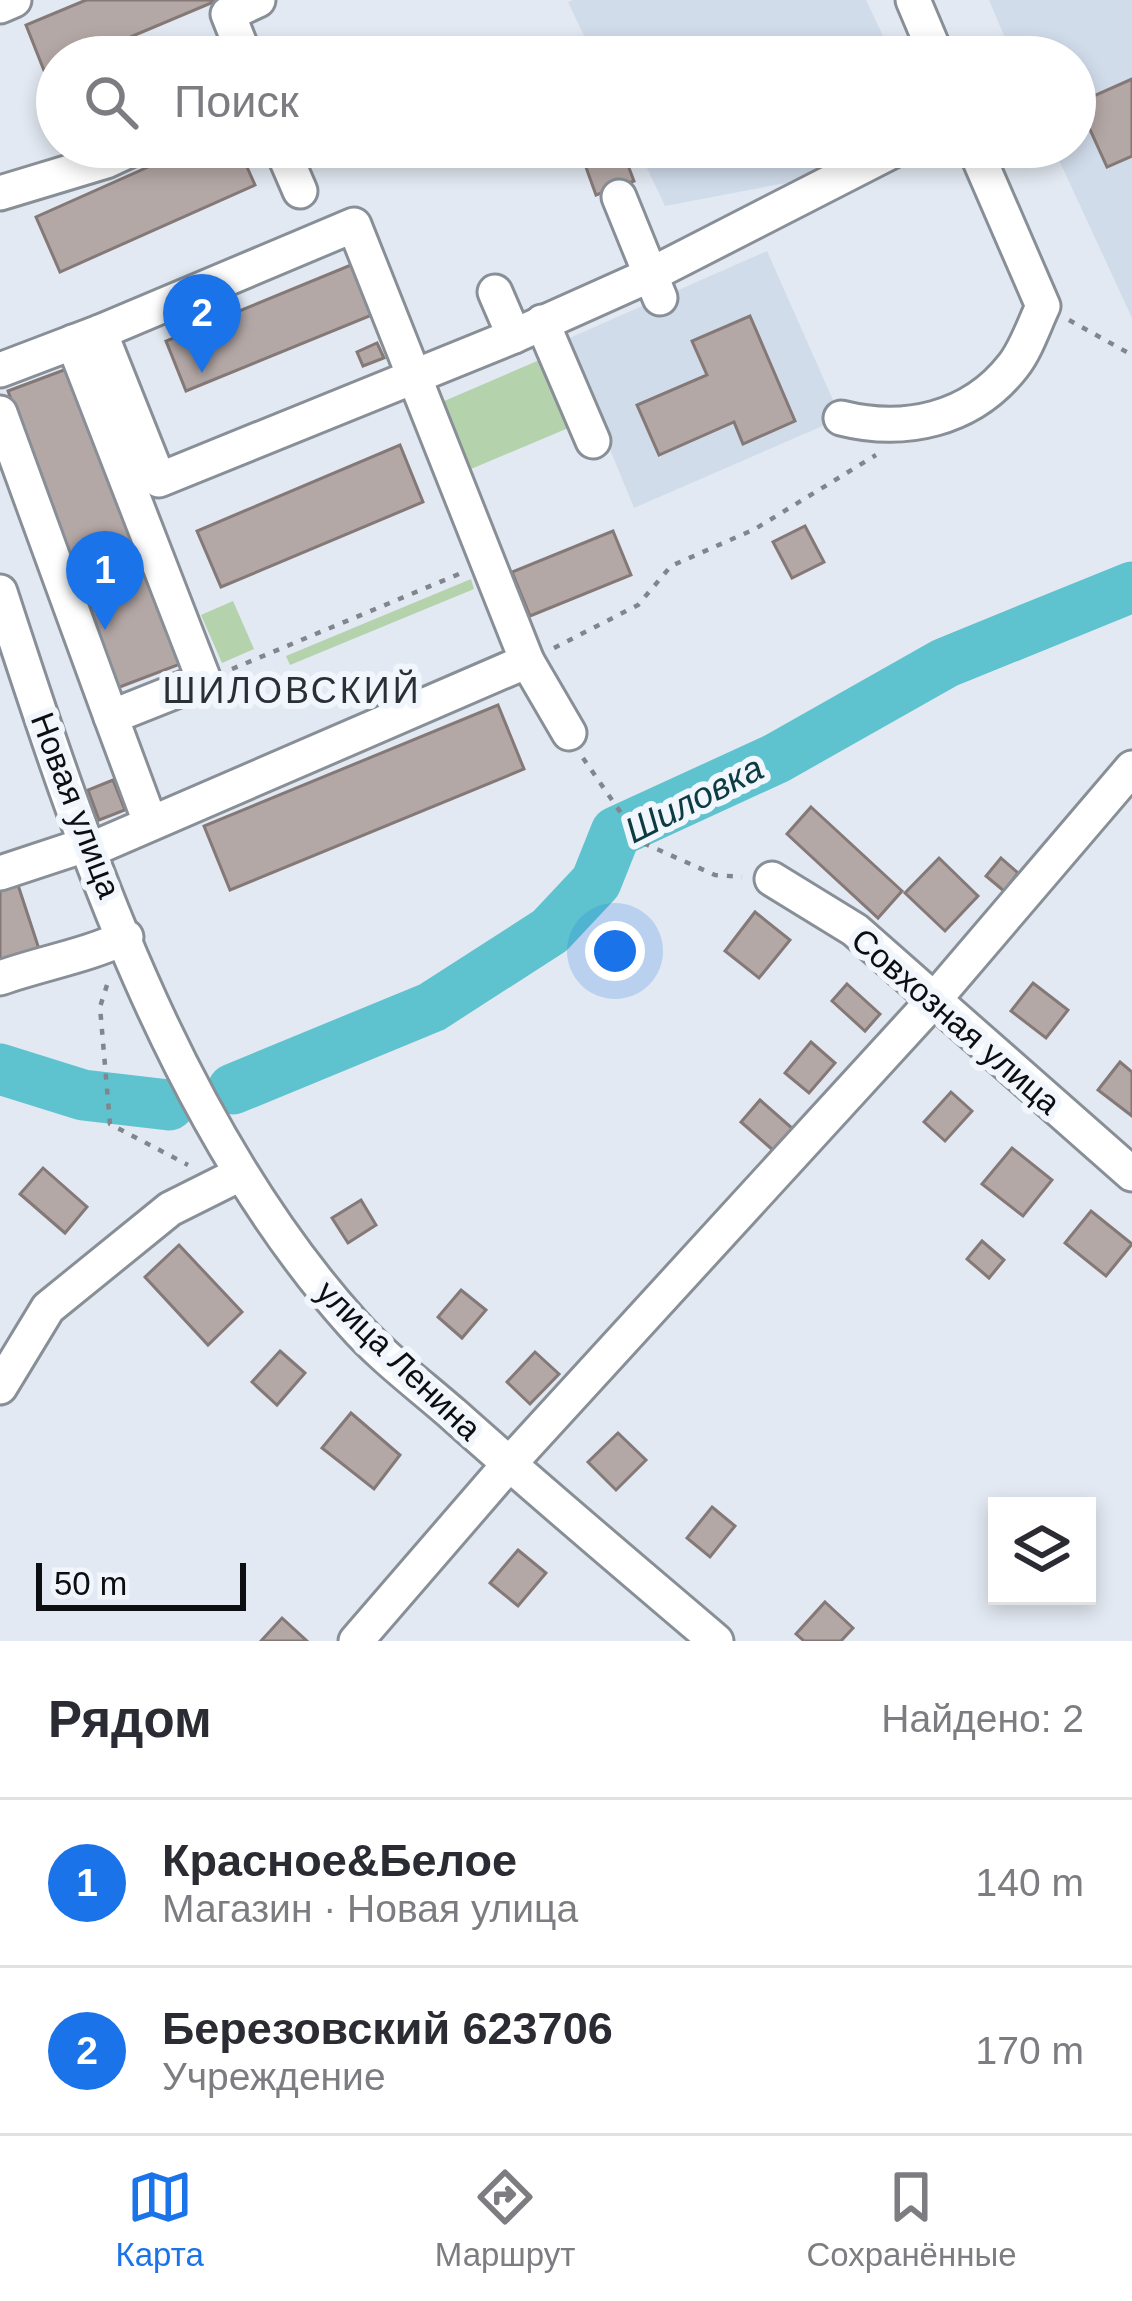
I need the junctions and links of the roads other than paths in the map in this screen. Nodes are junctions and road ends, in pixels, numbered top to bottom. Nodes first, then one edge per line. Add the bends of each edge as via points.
1 (14, 0) edge
2 (258, 0) edge
3 (914, 0) edge
4 (0, 6) edge
5 (237, 36) edge
6 (929, 36) edge
7 (83, 168) edge
8 (290, 168) edge
9 (863, 168) edge
10 (983, 168) edge
11 (299, 191) dead end
12 (0, 193) edge
13 (619, 197) dead end
14 (655, 286) junction
15 (495, 292) dead end
16 (528, 329) junction
17 (87, 337) junction
18 (0, 370) edge
19 (416, 375) junction
20 (0, 413) edge
21 (842, 418) dead end
22 (593, 441) dead end
23 (0, 592) edge
24 (527, 661) junction
25 (14, 681) edge
26 (111, 717) junction
27 (569, 733) road end
28 (1132, 768) edge
29 (150, 822) junction
30 (89, 847) junction
31 (0, 872) edge
32 (772, 879) road end
33 (126, 937) junction
34 (0, 978) edge
35 (933, 1001) junction
36 (158, 1016) joint
37 (228, 1169) junction
38 (1132, 1174) edge
39 (0, 1387) edge
40 (509, 1464) junction
41 (356, 1641) edge
42 (716, 1641) edge

1 - 4 street
2 - 5 street via 228,14
3 - 6 street
7 - 12 street
8 - 11 street
9 - 14 street
10 - 21 street via 1043,306 1014,365 978,398 927,423 877,427
13 - 14 street
14 - 16 street
15 - 16 street
16 - 19 street
16 - 22 street
17 - 18 street
17 - 19 street via 159,480
17 - 19 street via 355,225
17 - 26 street via 204,680
19 - 24 street
20 - 26 street
23 - 25 street, Новая улица
24 - 27 street
24 - 29 street
25 - 30 street, Новая улица
26 - 29 street
28 - 35 street
29 - 30 street
30 - 31 street
30 - 33 street, Новая улица
32 - 35 street, Совхозная улица via 855,930
33 - 34 street
33 - 36 street, Новая улица
35 - 38 street, Совхозная улица
35 - 40 street
36 - 37 street, улица Ленина
37 - 39 street via 48,1308
37 - 40 street, улица Ленина via 356,1328
40 - 41 street
40 - 42 street, улица Ленина

